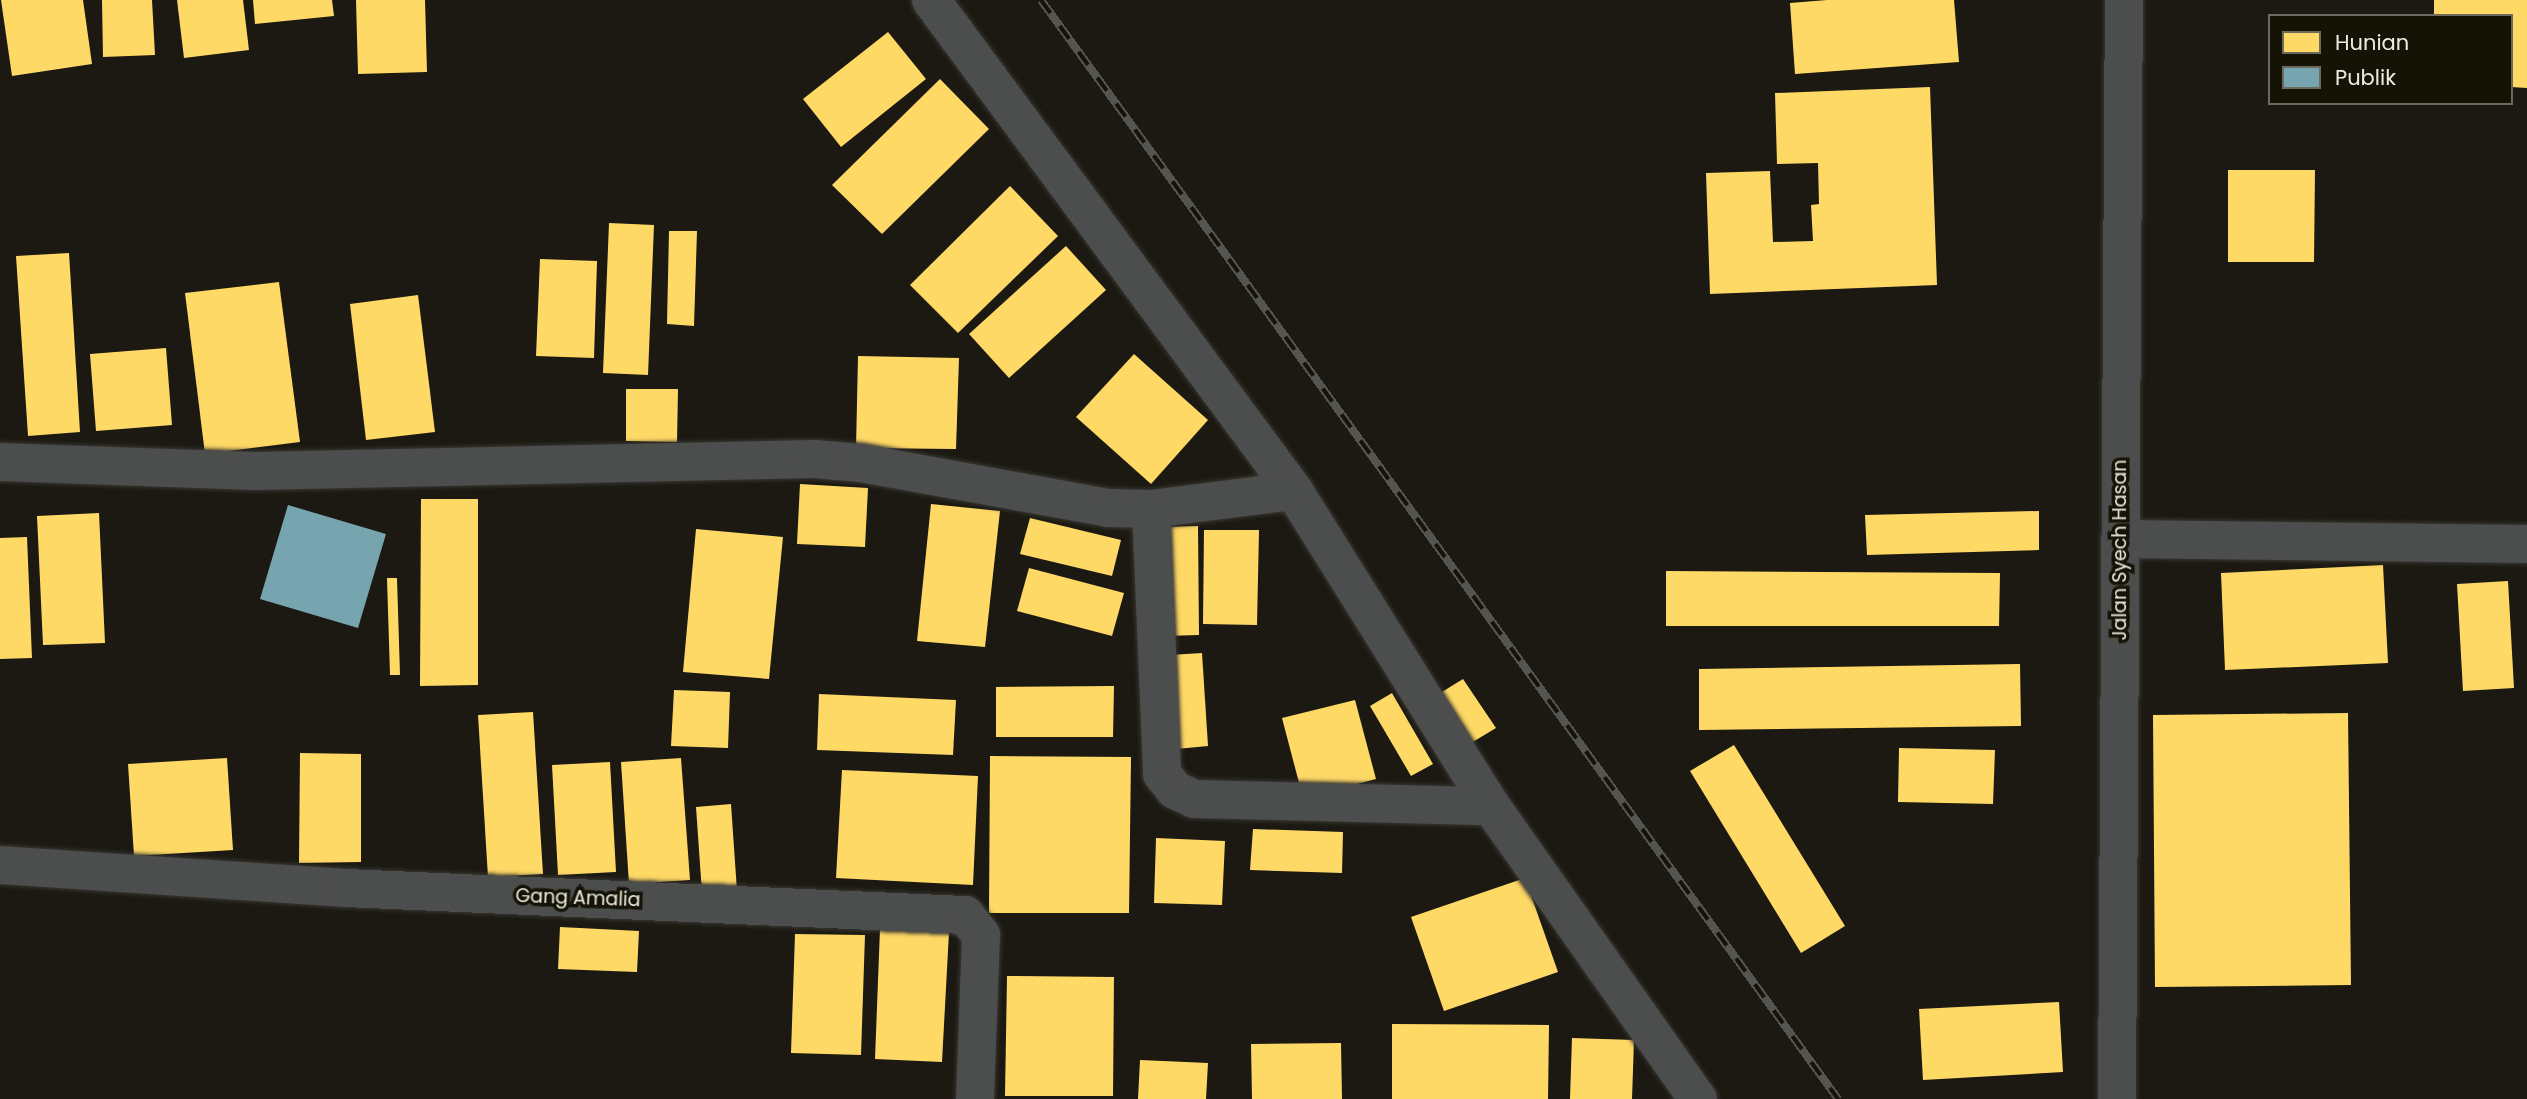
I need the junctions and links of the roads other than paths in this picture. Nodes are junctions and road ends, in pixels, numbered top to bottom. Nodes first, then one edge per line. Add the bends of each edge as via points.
1 (931, 0) edge
2 (2124, 0) edge
3 (0, 462) edge
4 (1294, 491) junction
5 (1151, 509) junction
6 (2120, 540) junction
7 (2527, 544) edge
8 (1491, 806) junction
9 (0, 865) edge
10 (975, 1099) edge
11 (1698, 1099) edge
12 (2117, 1099) edge

1 - 4 street
2 - 6 street, Jalan Syech Hasan
3 - 5 street via 255,471 814,459 861,463 1108,508
4 - 5 street
4 - 8 street
5 - 8 street via 1162,774 1175,790 1194,799
6 - 7 street
6 - 12 street, Jalan Syech Hasan
8 - 11 street
9 - 10 street, Gang Amalia via 346,888 965,915 981,935

